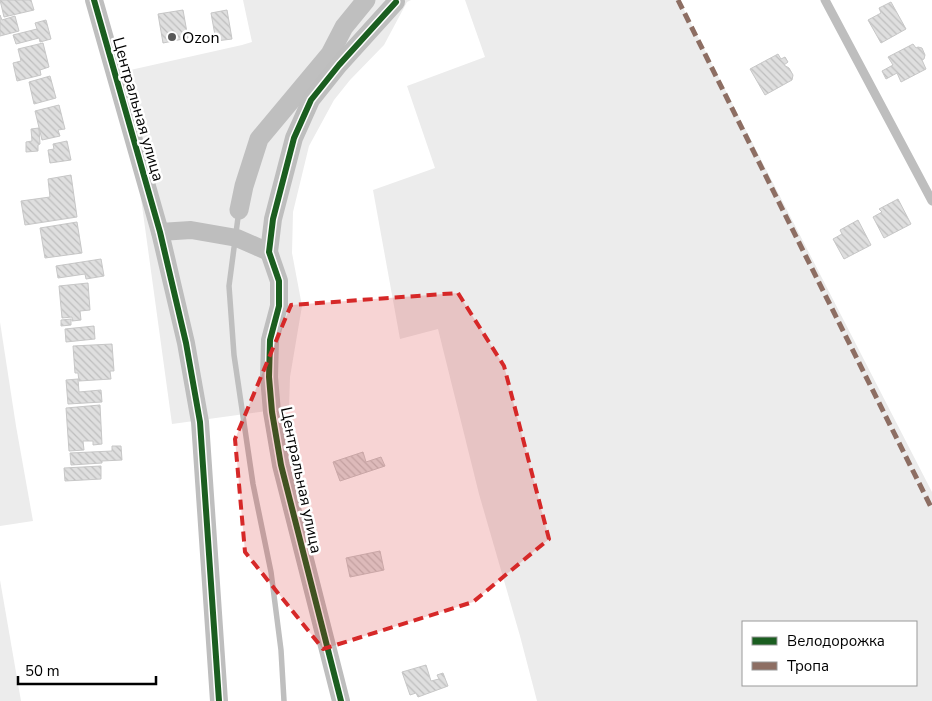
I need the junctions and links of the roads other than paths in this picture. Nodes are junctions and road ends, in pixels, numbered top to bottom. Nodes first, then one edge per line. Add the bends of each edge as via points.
1 (94, 0) edge
2 (826, 0) edge
3 (396, 2) dead end
4 (932, 201) edge
5 (160, 232) junction
6 (269, 252) junction
7 (219, 701) edge
8 (341, 701) edge

1 - 5 street, Центральная улица
2 - 4 lane
3 - 6 street, Центральная улица via 310,100 294,138 273,219
5 - 6 street via 191,230 237,238
5 - 7 street, Центральная улица via 186,343 200,422
6 - 8 street, Центральная улица via 279,281 279,306 270,340 272,412 281,466

